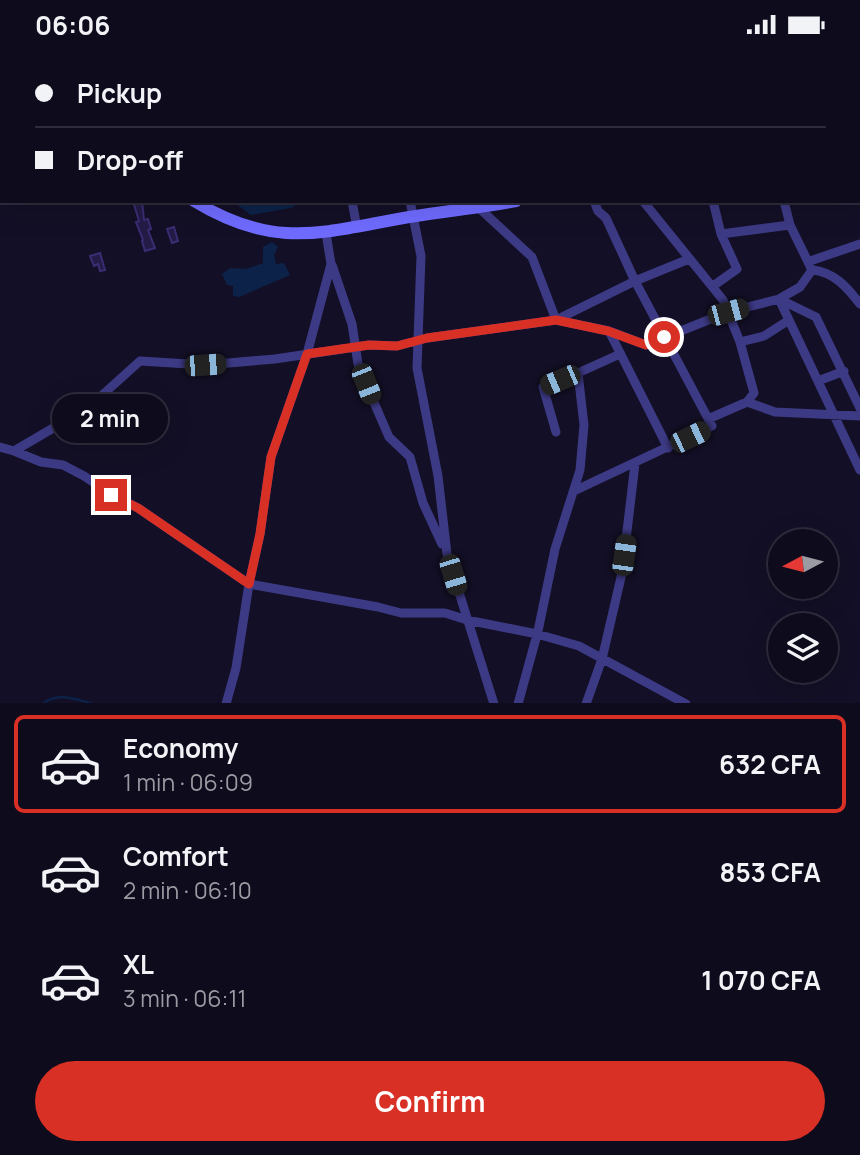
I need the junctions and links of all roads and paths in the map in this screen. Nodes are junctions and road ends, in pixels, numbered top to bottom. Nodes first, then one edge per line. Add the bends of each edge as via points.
1 (197, 203) edge
2 (352, 203) edge
3 (411, 203) edge
4 (505, 203) edge
5 (595, 203) edge
6 (645, 203) edge
7 (713, 203) edge
8 (784, 203) edge
9 (479, 208) junction
10 (414, 216) junction
11 (790, 225) junction
12 (357, 228) junction
13 (326, 233) junction
14 (721, 234) junction
15 (860, 244) edge
16 (689, 259) junction
17 (331, 264) junction
18 (811, 265) junction
19 (635, 281) junction
20 (713, 286) junction
21 (779, 299) junction
22 (860, 304) edge
23 (728, 312) junction
24 (556, 320) junction
25 (789, 320) junction
26 (608, 331) junction
27 (664, 337) junction
28 (416, 342) junction
29 (740, 342) junction
30 (355, 347) junction
31 (307, 354) junction
32 (620, 354) junction
33 (844, 371) junction
34 (578, 373) junction
35 (818, 381) junction
36 (747, 402) junction
37 (860, 408) edge
38 (834, 415) junction
39 (860, 416) edge
40 (708, 419) junction
41 (556, 432) dead end
42 (0, 447) edge
43 (668, 448) junction
44 (14, 451) junction
45 (635, 464) junction
46 (860, 470) edge
47 (574, 491) junction
48 (447, 554) junction
49 (249, 584) junction
50 (467, 620) junction
51 (537, 634) junction
52 (602, 659) junction
53 (226, 703) edge
54 (494, 703) edge
55 (518, 703) edge
56 (586, 703) edge
57 (686, 703) edge

1 - 13 street via 254,230
2 - 12 street
3 - 10 street
4 - 9 street
5 - 19 street
6 - 16 street
7 - 14 street
8 - 11 street
9 - 10 street
9 - 24 street via 532,257
10 - 12 street
10 - 28 street via 421,256
11 - 14 street
11 - 18 street
12 - 13 street
13 - 17 street
14 - 20 street via 737,269
15 - 18 street
16 - 19 street
16 - 20 street
17 - 30 street via 352,324
17 - 31 street
18 - 21 street via 800,287
18 - 22 street via 849,289
19 - 24 street
19 - 27 street
20 - 23 street
21 - 23 street
21 - 25 street
21 - 33 street via 816,317
23 - 27 street
23 - 29 street
24 - 26 street
24 - 28 street
25 - 29 street via 764,336
25 - 35 street
26 - 27 street via 646,345
26 - 32 street
27 - 40 street
28 - 30 street
28 - 48 street via 416,368 438,476
29 - 36 street via 754,393
30 - 31 street
30 - 48 street via 381,421 389,437 410,457 423,503
31 - 44 street via 205,365 140,361 89,407
31 - 49 street via 271,457
32 - 34 street
32 - 43 street
33 - 35 street
33 - 37 street
34 - 41 street via 543,387
34 - 47 street via 584,425
35 - 38 street
36 - 38 street via 775,412
36 - 40 street
38 - 39 street
38 - 46 street
40 - 43 street via 712,426
42 - 44 street
43 - 45 street
44 - 49 street via 84,476
45 - 47 street
45 - 52 street via 622,573
47 - 51 street via 555,549
48 - 50 street
49 - 50 street via 394,612 445,613
49 - 53 street
50 - 51 street
50 - 54 street
51 - 52 street via 579,646
51 - 55 street
52 - 56 street
52 - 57 street

